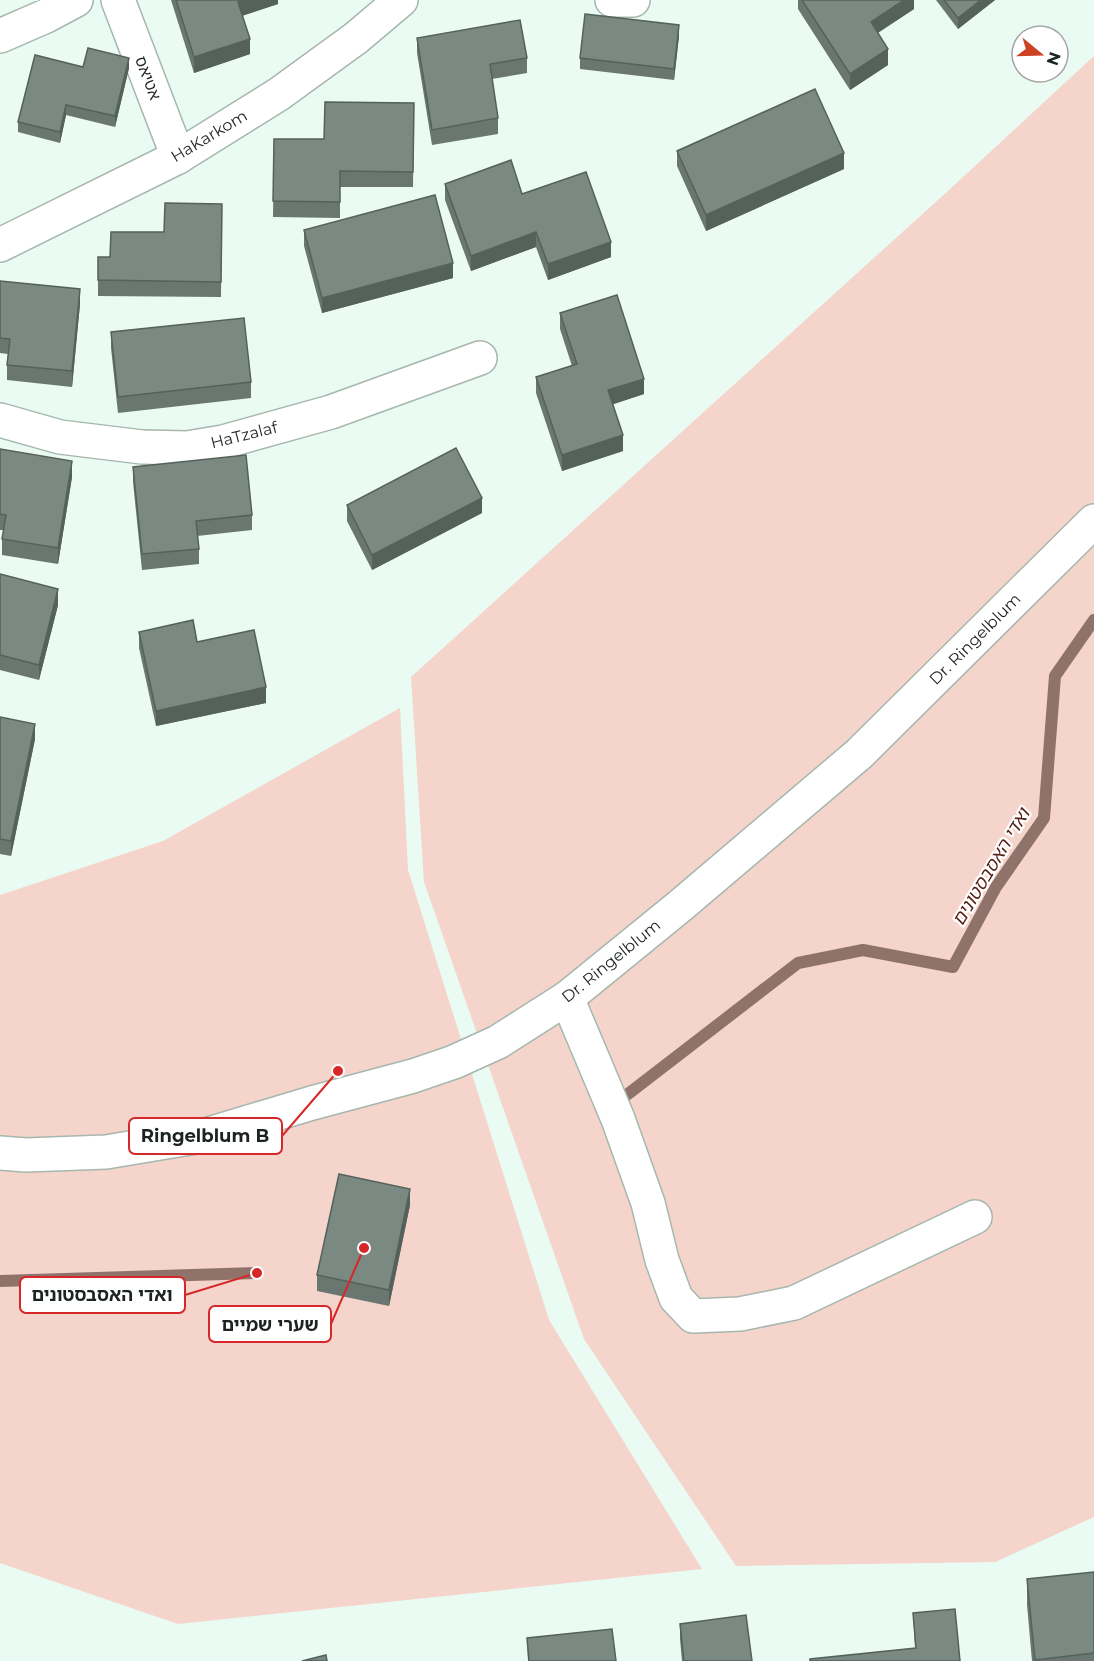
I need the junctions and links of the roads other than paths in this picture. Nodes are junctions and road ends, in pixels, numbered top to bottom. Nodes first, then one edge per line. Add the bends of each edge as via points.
1 (76, 0) edge
2 (118, 0) edge
3 (401, 0) edge
4 (612, 0) edge
5 (633, 0) edge
6 (0, 36) edge
7 (178, 157) junction
8 (0, 245) edge
9 (480, 358) dead end
10 (0, 420) edge
11 (1094, 520) edge
12 (567, 998) junction
13 (0, 1153) edge
14 (975, 1217) dead end

1 - 6 street
2 - 7 street, אטיאס
3 - 7 street, HaKarkom via 279,94
4 - 5 street
7 - 8 street, HaKarkom
9 - 10 street, HaTzalaf via 331,412 187,448 60,437
11 - 12 street, Dr. Ringelblum via 859,754
12 - 13 street, Dr. Ringelblum via 498,1042 454,1062 202,1136 106,1152
12 - 14 street via 618,1119 676,1298 693,1316 740,1314 794,1303

